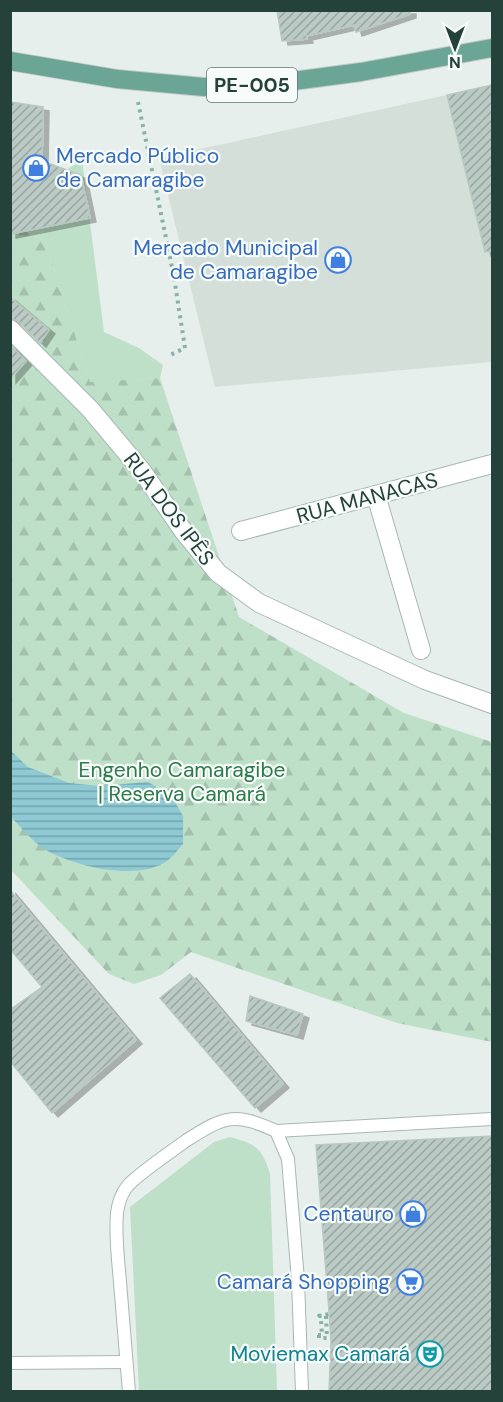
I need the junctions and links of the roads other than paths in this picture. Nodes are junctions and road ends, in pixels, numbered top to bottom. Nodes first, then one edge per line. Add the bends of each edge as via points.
1 (492, 48) edge
2 (10, 61) edge
3 (10, 328) edge
4 (492, 464) edge
5 (376, 495) junction
6 (241, 531) dead end
7 (421, 650) dead end
8 (492, 704) edge
9 (492, 1119) edge
10 (276, 1131) junction
11 (126, 1362) junction
12 (10, 1363) edge
13 (129, 1392) edge
14 (302, 1392) edge

1 - 2 main road, PE-005 via 361,72 263,85 204,87 133,81
3 - 8 street, RUA DOS IPÊS via 90,409 218,573 259,603 425,680
4 - 5 street, RUA MANACAS
5 - 6 street, RUA MANACAS
5 - 7 street
9 - 10 lane
10 - 11 lane via 251,1120 228,1119 184,1142 127,1186 117,1212 116,1240
10 - 14 lane via 288,1159
11 - 12 lane
11 - 13 lane

